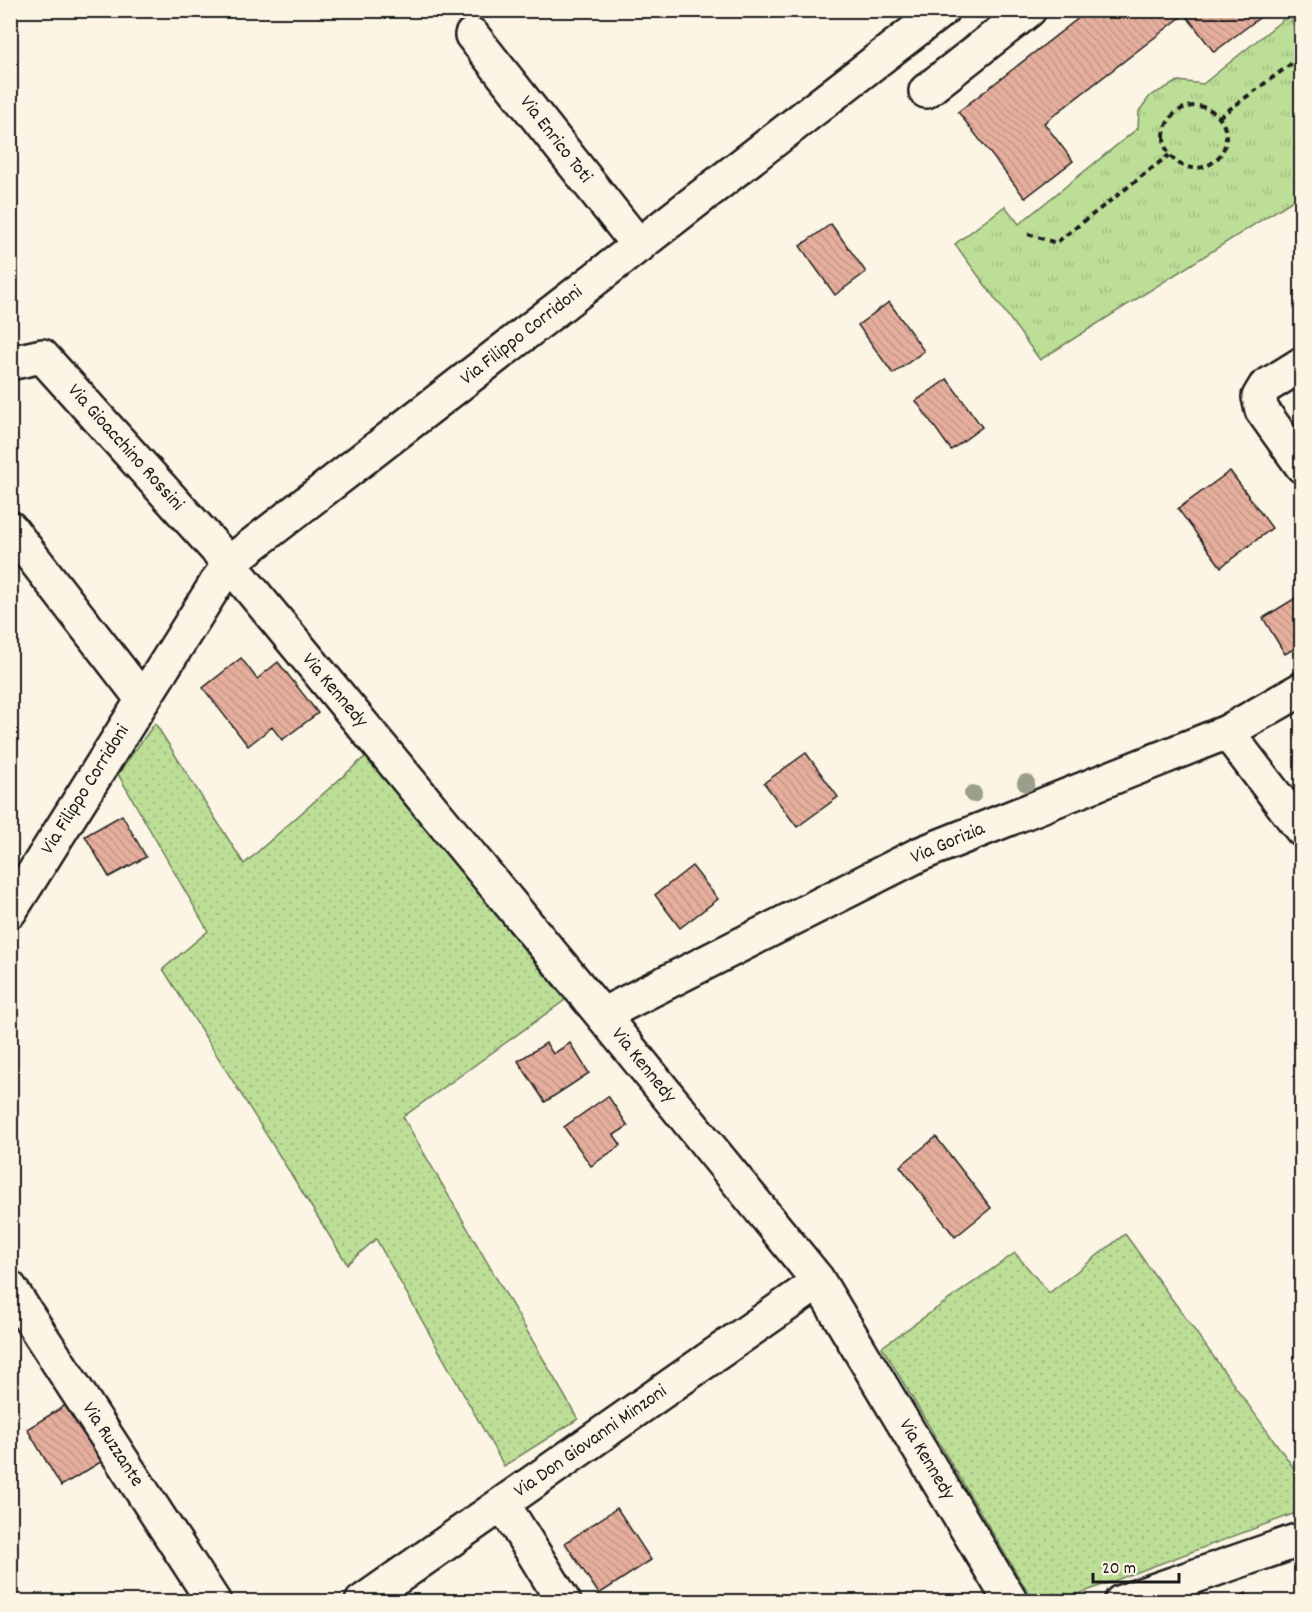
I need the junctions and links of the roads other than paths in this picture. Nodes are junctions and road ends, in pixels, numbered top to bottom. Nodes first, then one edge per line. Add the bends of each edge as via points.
1 (942, 10) edge
2 (1029, 10) edge
3 (472, 35) dead end
4 (926, 91) dead end
5 (639, 246) junction
6 (10, 363) edge
7 (1302, 364) edge
8 (1302, 466) edge
9 (10, 528) edge
10 (229, 563) junction
11 (1302, 689) edge
12 (143, 700) junction
13 (1227, 732) junction
14 (1302, 830) edge
15 (10, 911) edge
16 (602, 1015) junction
17 (817, 1280) junction
18 (10, 1288) edge
19 (503, 1504) junction
20 (1302, 1539) edge
21 (214, 1602) edge
22 (362, 1602) edge
23 (564, 1602) edge
24 (1011, 1602) edge
25 (1121, 1602) edge

1 - 5 street, Via Filippo Corridoni
2 - 4 street
3 - 5 street, Via Enrico Toti
5 - 10 street, Via Filippo Corridoni
6 - 10 street, Via Gioacchino Rossini via 42,356
7 - 8 street via 1265,387 1259,397 1262,410
9 - 12 street
10 - 12 street, Via Filippo Corridoni
10 - 16 street, Via Kennedy
11 - 13 street, Via Gorizia
12 - 15 street, Via Filippo Corridoni
13 - 14 street
13 - 16 street, Via Gorizia via 920,854
16 - 17 street, Via Kennedy
17 - 19 street, Via Don Giovanni Minzoni
17 - 24 street, Via Kennedy
18 - 21 street, Via Ruzzante
19 - 22 street, Via Don Giovanni Minzoni
19 - 23 street
20 - 25 street

